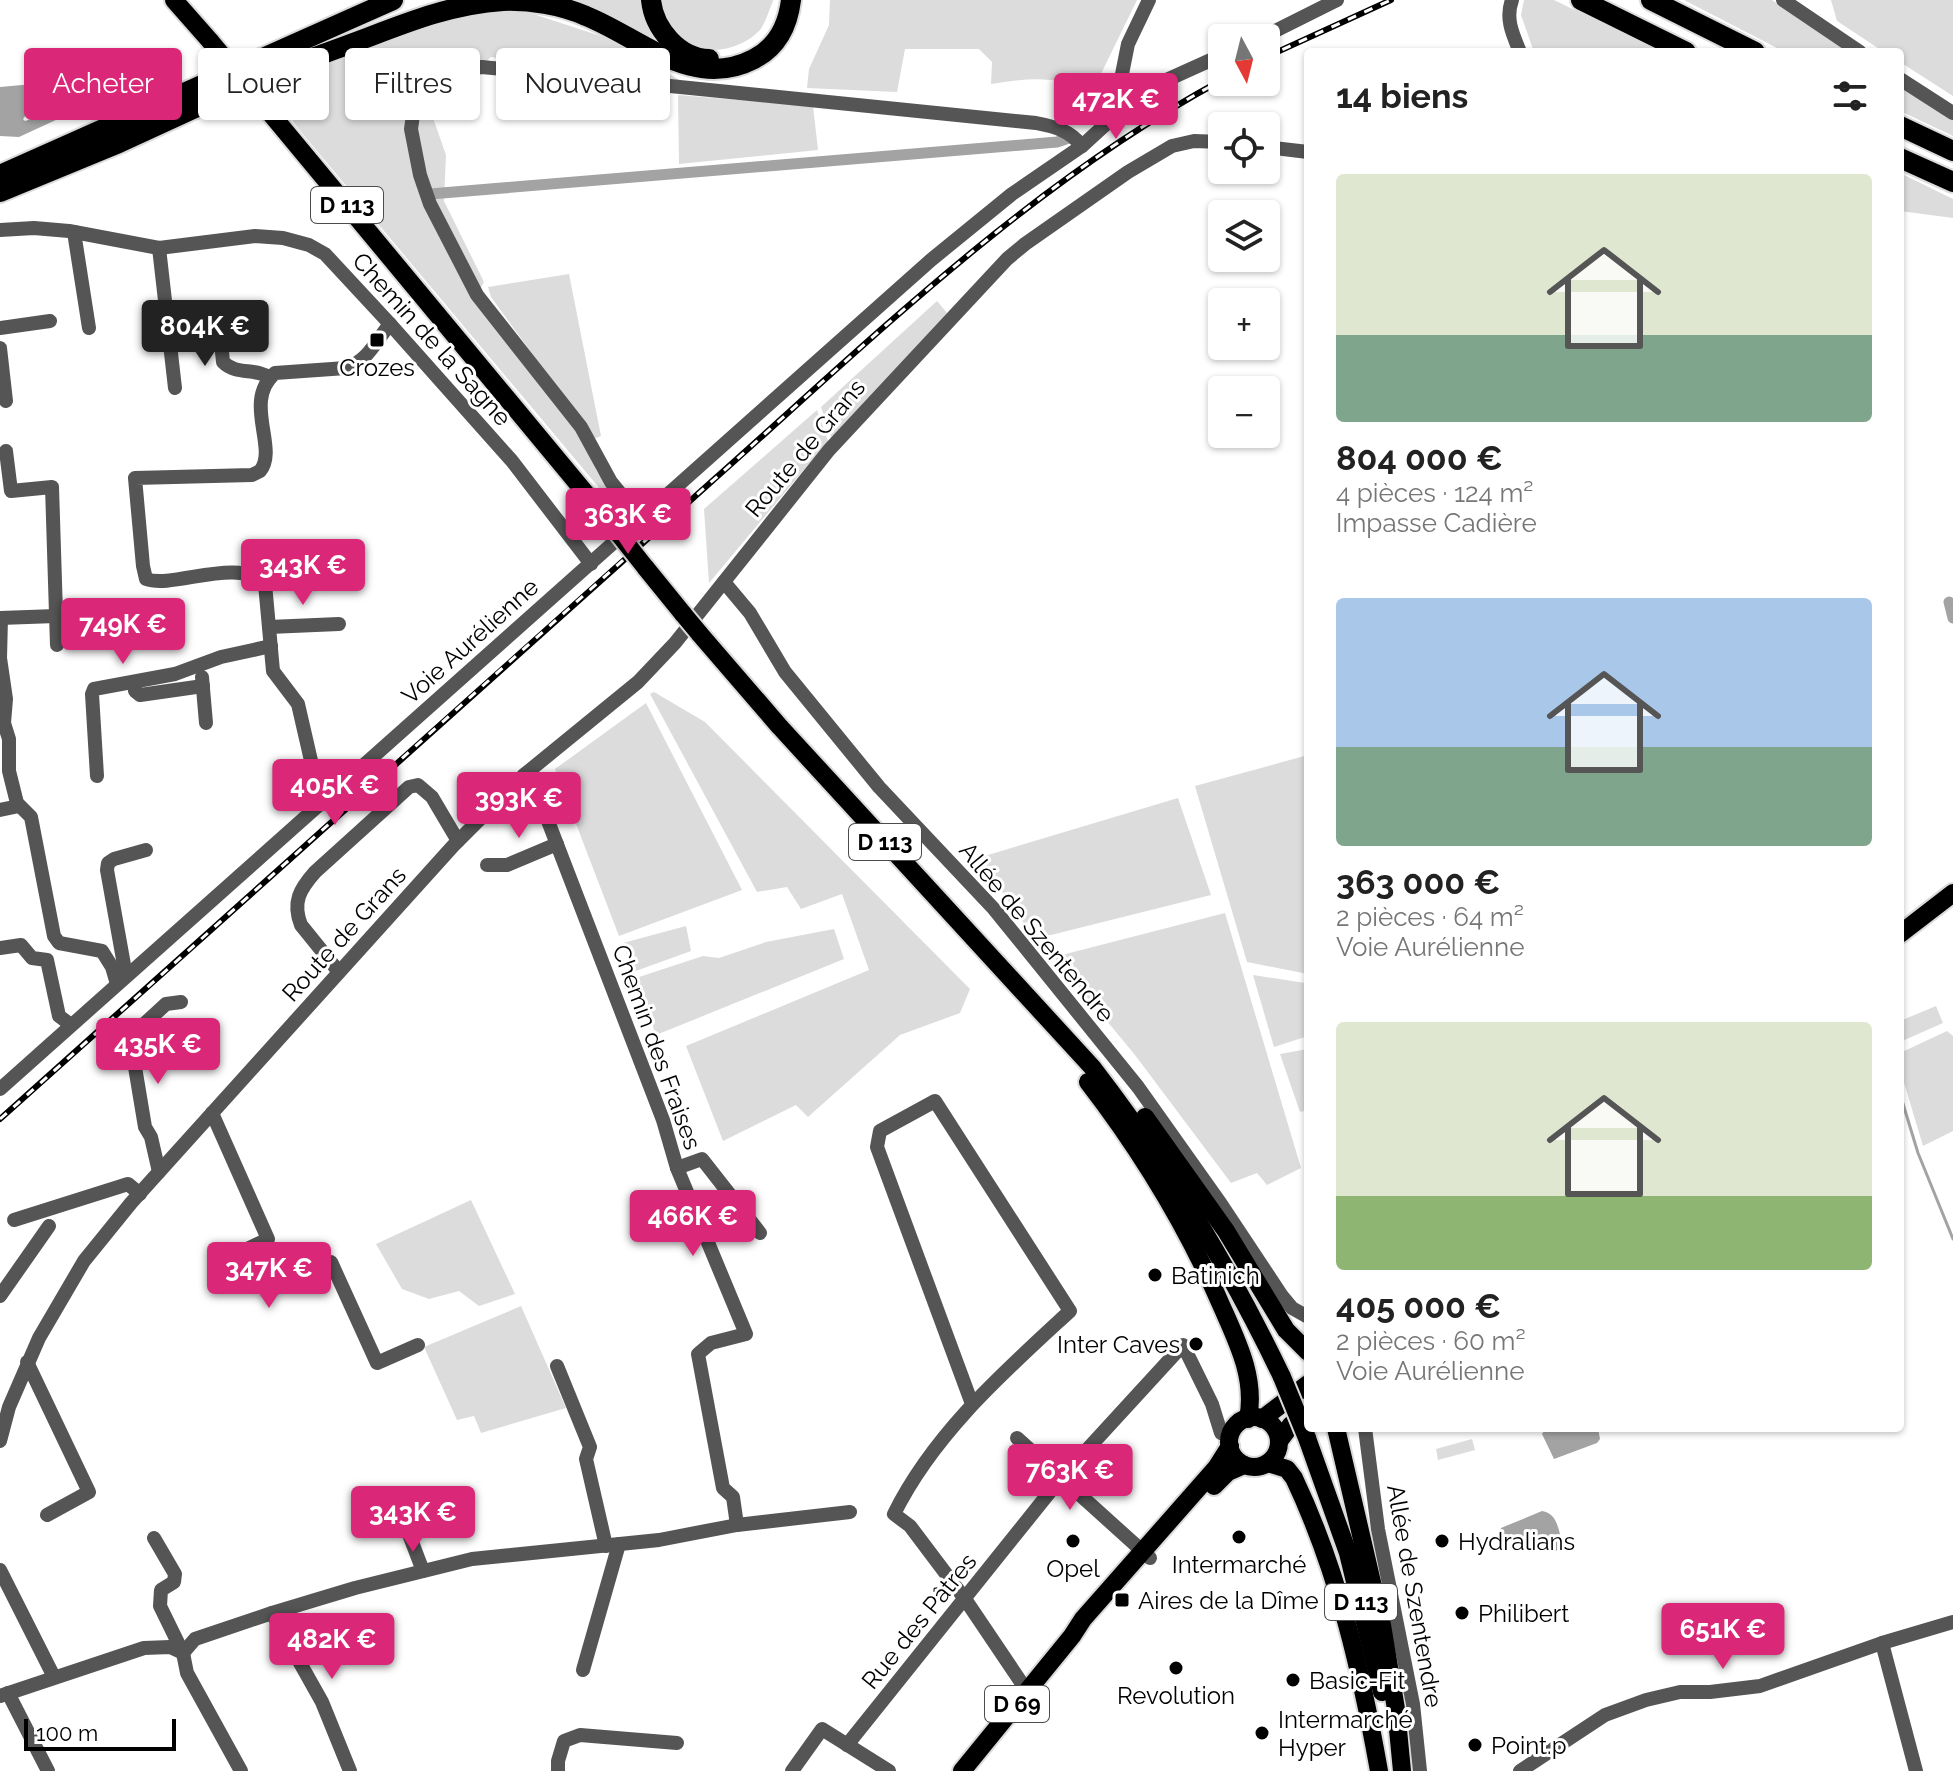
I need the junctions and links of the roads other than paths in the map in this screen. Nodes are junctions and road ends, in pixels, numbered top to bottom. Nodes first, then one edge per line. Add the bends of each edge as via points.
1 (174, 0) edge
2 (380, 0) edge
3 (393, 0) edge
4 (431, 0) edge
5 (651, 0) edge
6 (781, 0) edge
7 (791, 0) edge
8 (1149, 0) edge
9 (1337, 0) edge
10 (1512, 0) edge
11 (1581, 0) edge
12 (1651, 0) edge
13 (1783, 0) edge
14 (1280, 28) edge
15 (299, 41) junction
16 (325, 48) edge
17 (1518, 48) edge
18 (1678, 48) edge
19 (1747, 48) edge
20 (1854, 48) edge
21 (329, 52) edge
22 (1208, 62) edge
23 (1904, 82) edge
24 (1119, 104) junction
25 (198, 106) edge
26 (1953, 113) edge
27 (1904, 128) edge
28 (1208, 142) edge
29 (1082, 146) junction
30 (1280, 149) edge
31 (1953, 151) edge
32 (1304, 152) edge
33 (1904, 160) edge
34 (0, 175) edge
35 (1953, 182) edge
36 (0, 192) edge
37 (0, 230) edge
38 (74, 232) junction
39 (159, 248) junction
40 (224, 309) dead end
41 (50, 321) dead end
42 (390, 324) junction
43 (0, 328) edge
44 (89, 328) dead end
45 (0, 348) edge
46 (270, 378) junction
47 (175, 388) dead end
48 (6, 401) dead end
49 (6, 451) dead end
50 (641, 519) junction
51 (591, 564) junction
52 (724, 582) junction
53 (56, 616) junction
54 (0, 618) edge
55 (339, 624) dead end
56 (269, 627) junction
57 (57, 645) dead end
58 (271, 646) junction
59 (201, 665) junction
60 (134, 683) junction
61 (203, 686) junction
62 (206, 723) dead end
63 (524, 775) junction
64 (97, 776) dead end
65 (321, 804) junction
66 (19, 806) junction
67 (0, 810) edge
68 (458, 841) junction
69 (557, 844) junction
70 (146, 850) dead end
71 (487, 865) dead end
72 (1953, 893) edge
73 (1904, 931) edge
74 (0, 948) edge
75 (339, 972) junction
76 (121, 980) junction
77 (181, 1002) dead end
78 (1038, 1010) junction
79 (71, 1025) junction
80 (1092, 1067) junction
81 (0, 1089) edge
82 (212, 1113) junction
83 (677, 1168) junction
84 (159, 1172) junction
85 (140, 1194) junction
86 (14, 1220) dead end
87 (49, 1226) dead end
88 (760, 1233) dead end
89 (0, 1296) edge
90 (1304, 1315) edge
91 (418, 1345) dead end
92 (1304, 1348) edge
93 (27, 1362) junction
94 (557, 1366) dead end
95 (963, 1383) junction
96 (1304, 1387) edge
97 (985, 1389) junction
98 (972, 1404) junction
99 (1304, 1414) edge
100 (1255, 1419) junction
101 (1304, 1431) edge
102 (1305, 1432) edge
103 (1337, 1432) edge
104 (1366, 1432) edge
105 (1017, 1438) dead end
106 (0, 1441) edge
107 (1230, 1441) junction
108 (1279, 1441) junction
109 (1268, 1463) junction
110 (1244, 1465) junction
111 (1061, 1478) junction
112 (434, 1497) dead end
113 (850, 1512) dead end
114 (47, 1515) dead end
115 (737, 1525) junction
116 (1170, 1528) junction
117 (154, 1538) dead end
118 (613, 1545) junction
119 (1146, 1555) junction
120 (0, 1570) edge
121 (423, 1571) junction
122 (965, 1599) junction
123 (272, 1613) junction
124 (1953, 1622) edge
125 (1882, 1643) junction
126 (183, 1653) junction
127 (583, 1670) dead end
128 (54, 1677) junction
129 (1027, 1691) junction
130 (4, 1694) edge
131 (677, 1743) dead end
132 (847, 1745) junction
133 (48, 1771) edge
134 (241, 1771) edge
135 (350, 1771) edge
136 (558, 1771) edge
137 (792, 1771) edge
138 (889, 1771) edge
139 (962, 1771) edge
140 (1379, 1771) edge
141 (1394, 1771) edge
142 (1402, 1771) edge
143 (1420, 1771) edge
144 (1520, 1771) edge
145 (1916, 1771) edge

1 - 78 main road, D 113, bridge via 699,633
2 - 15 highway
3 - 15 highway
4 - 16 highway
5 - 6 highway via 659,26 675,46 699,59 722,59 749,52 767,35
7 - 21 highway via 773,46 745,64 723,69 678,64 587,16 546,3 505,1 456,6
8 - 24 street via 1128,44
9 - 14 street
10 - 17 street via 1510,27
11 - 18 highway
12 - 19 highway
13 - 20 street
15 - 34 highway
22 - 24 street
23 - 26 street
24 - 29 street, Voie Aurélienne
25 - 36 highway
27 - 31 highway
28 - 52 street, Route de Grans via 1172,146 1128,172 992,273 829,450
29 - 50 street, Voie Aurélienne via 931,260
29 - 50 street via 1061,128 1036,123 482,67 452,71 427,86 415,101 411,129 430,204 477,295 581,427 611,482
30 - 32 street
33 - 35 highway
37 - 38 street, Chemin de la Sagne
38 - 39 street, Chemin de la Sagne
38 - 44 street
39 - 42 street, Chemin de la Sagne via 255,236 309,245 325,254
39 - 47 street
40 - 46 street via 223,362 234,370 263,372
41 - 43 street
42 - 46 street via 357,364 275,373
42 - 51 street, Chemin de la Sagne via 512,461
45 - 48 street
46 - 56 street via 260,410 266,458 260,471 135,478 146,579 215,572 260,578
49 - 53 street via 11,491 52,487
50 - 51 street, Voie Aurélienne
51 - 65 street, Voie Aurélienne
52 - 63 street, Route de Grans via 638,682
52 - 90 street, Allée de Szentendre via 750,613 785,672 860,764 994,909 1138,1087 1282,1296
53 - 54 street
53 - 57 street
54 - 66 street via 4,723
55 - 56 street
56 - 58 street
58 - 59 street
58 - 65 street via 273,671 298,704
59 - 60 street
59 - 61 street
60 - 61 street via 140,695
60 - 64 street via 92,691
61 - 62 street
63 - 68 street, Route de Grans
63 - 69 street, Chemin des Fraises
65 - 76 street, Voie Aurélienne
66 - 67 street
66 - 76 street via 31,817 54,936 59,943 102,951
68 - 75 street, Route de Grans
68 - 75 street via 432,797 418,785 409,787 302,886 297,916
69 - 71 street via 507,865
69 - 83 street, Chemin des Fraises
70 - 76 street via 108,863
72 - 73 main road
74 - 79 street via 21,945 32,958 47,960 59,1016
75 - 82 street, Route de Grans
76 - 79 street, Voie Aurélienne
77 - 84 street via 166,1004 130,1037 145,1127
78 - 80 main road, D 113
78 - 100 main road via 1134,1145 1192,1239 1246,1365
79 - 81 street, Voie Aurélienne
80 - 92 main road via 1105,1071 1164,1143 1286,1330
80 - 101 main road, D 113, bridge via 1185,1197 1236,1285
82 - 84 street, Route de Grans
82 - 91 street via 268,1239 247,1249 267,1292 331,1262 377,1363
83 - 88 street via 702,1159
83 - 115 street, Chemin des Fraises via 746,1334 711,1343 698,1354 723,1488 733,1497
84 - 85 street, Route de Grans
85 - 86 street via 128,1184
85 - 93 street, Route de Grans via 84,1261
87 - 89 street
93 - 106 street, Route de Grans
93 - 114 street via 89,1492
94 - 118 street via 590,1447 586,1459
95 - 97 street
95 - 97 street via 877,1147 880,1131 935,1101 1070,1311
95 - 98 street
96 - 100 main road
97 - 98 street
98 - 122 street via 908,1485 894,1514 910,1526
99 - 108 main road
100 - 107 main road via 1237,1425
100 - 108 main road via 1274,1427
102 - 141 main road, D 113, bridge via 1364,1610
103 - 142 main road via 1382,1625
104 - 143 street, Allée de Szentendre
105 - 111 street
107 - 110 main road
107 - 111 street, Rue des Pâtres via 1221,1433 1183,1345
107 - 116 main road, D 69
108 - 109 main road
109 - 110 main road
109 - 140 main road, D 113 via 1287,1469 1294,1478 1328,1558 1356,1656
110 - 116 main road, D 69 via 1224,1475
111 - 119 street
111 - 122 street, Rue des Pâtres
112 - 121 street via 401,1503 399,1508
113 - 115 street
115 - 118 street
116 - 119 main road, D 69
117 - 126 street via 175,1574 159,1601
118 - 121 street via 472,1559
118 - 127 street
119 - 129 main road, D 69 via 1083,1619
120 - 128 street
121 - 123 street
122 - 129 street
122 - 132 street, Rue des Pâtres
123 - 126 street via 195,1639
123 - 135 street via 322,1702
124 - 125 street
125 - 144 street via 1760,1686 1646,1700 1605,1715
125 - 145 street
126 - 128 street via 170,1647 144,1648
126 - 134 street via 187,1673
128 - 130 street
129 - 139 main road, D 69
130 - 133 street
131 - 136 street via 580,1735 564,1741
132 - 137 street via 822,1729
132 - 138 street

